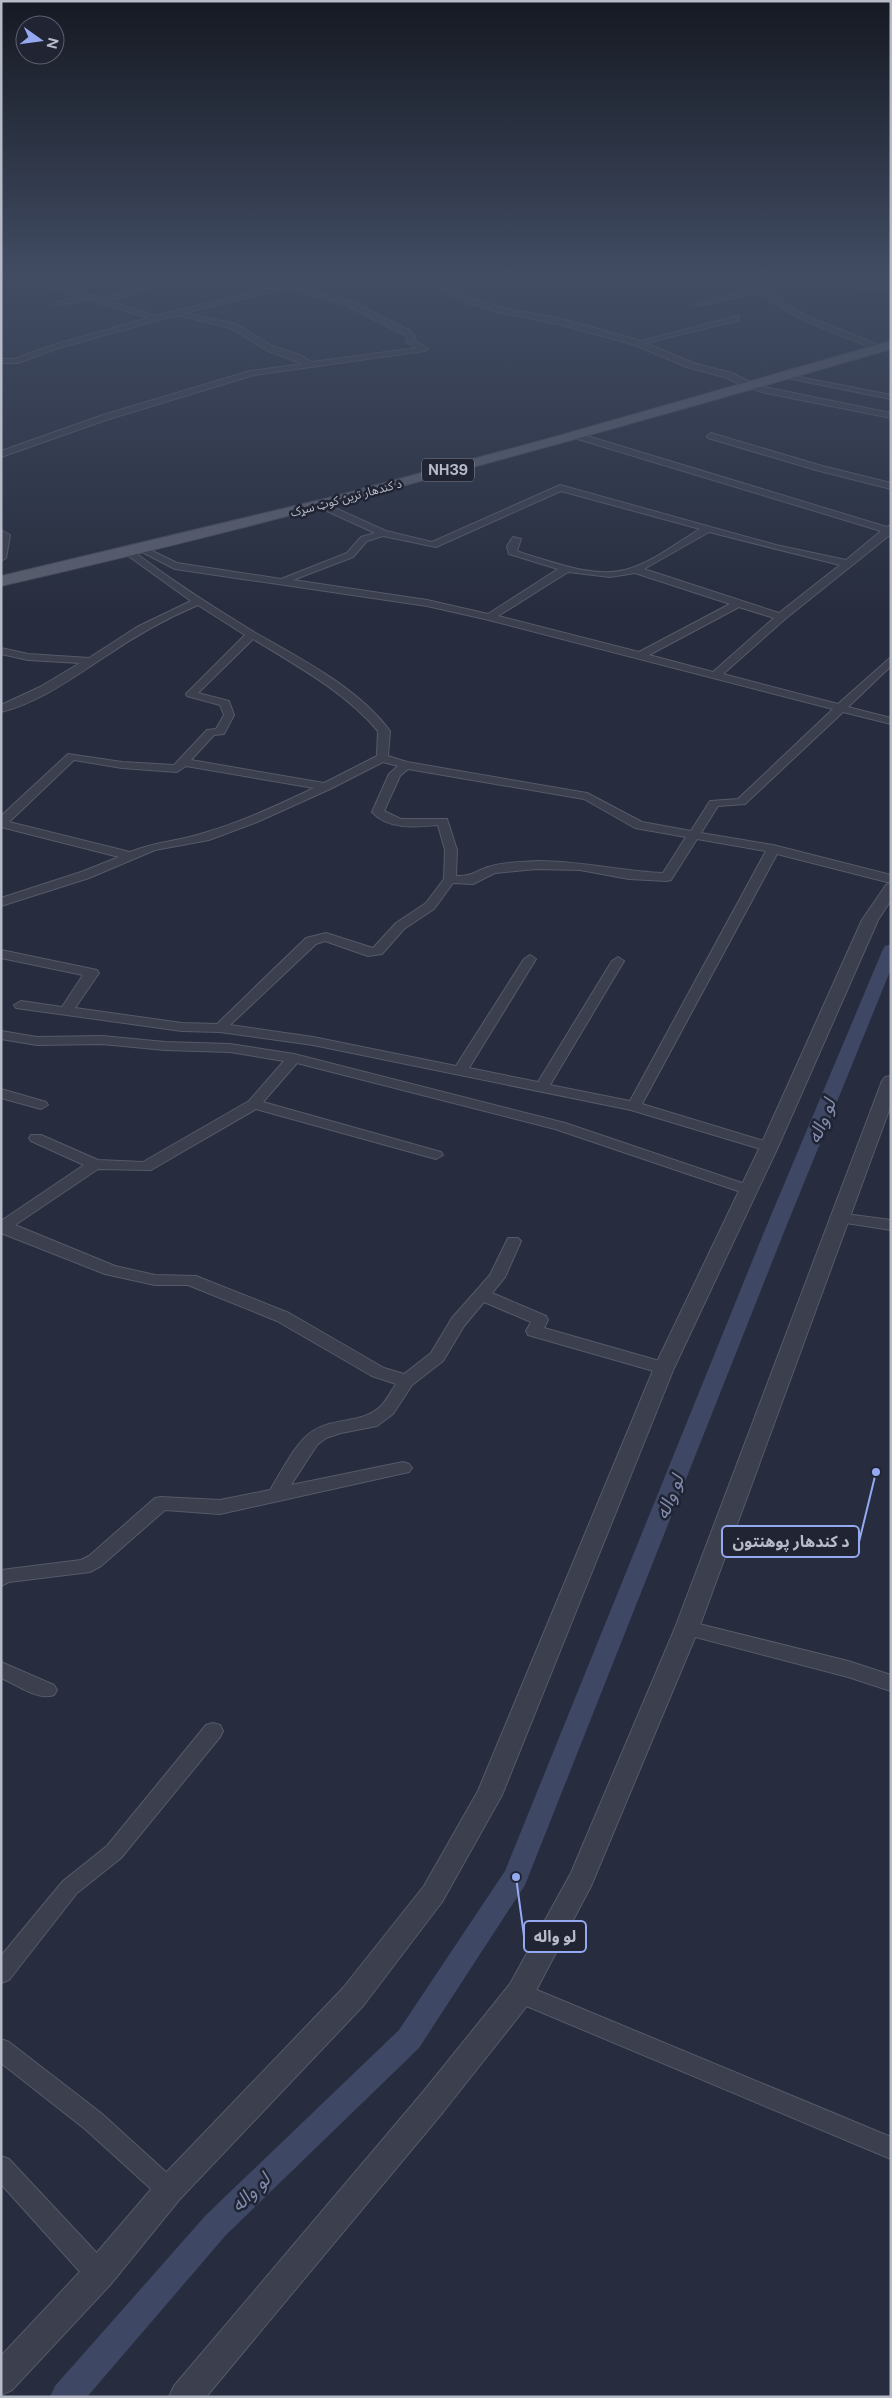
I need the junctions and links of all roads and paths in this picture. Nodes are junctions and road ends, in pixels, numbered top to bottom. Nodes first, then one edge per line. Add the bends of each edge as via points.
1 (203, 388) edge
2 (746, 388) edge
3 (758, 388) edge
4 (846, 388) edge
5 (891, 397) edge
6 (891, 416) edge
7 (574, 436) junction
8 (711, 436) dead end
9 (1, 454) edge
10 (891, 486) edge
11 (321, 505) junction
12 (707, 529) junction
13 (890, 530) edge
14 (1, 533) edge
15 (383, 534) junction
16 (516, 539) dead end
17 (136, 551) junction
18 (1, 558) edge
19 (846, 563) junction
20 (565, 568) junction
21 (636, 570) junction
22 (1, 581) edge
23 (279, 582) junction
24 (197, 602) junction
25 (739, 603) junction
26 (490, 616) junction
27 (781, 617) junction
28 (251, 635) junction
29 (1, 651) edge
30 (642, 655) junction
31 (891, 660) edge
32 (93, 661) junction
33 (717, 674) junction
34 (840, 707) junction
35 (1, 709) edge
36 (891, 720) edge
37 (382, 758) junction
38 (183, 762) junction
39 (406, 765) junction
40 (326, 787) junction
41 (696, 835) junction
42 (773, 848) junction
43 (131, 856) junction
44 (450, 879) junction
45 (891, 879) edge
46 (891, 888) edge
47 (1, 902) edge
48 (1, 954) edge
49 (530, 959) dead end
50 (618, 961) dead end
51 (21, 1005) dead end
52 (67, 1010) junction
53 (220, 1028) junction
54 (1, 1035) edge
55 (294, 1058) junction
56 (460, 1071) junction
57 (891, 1081) edge
58 (542, 1087) junction
59 (1, 1093) edge
60 (254, 1104) junction
61 (41, 1105) dead end
62 (634, 1106) junction
63 (36, 1138) dead end
64 (769, 1147) junction
65 (436, 1155) dead end
66 (95, 1164) junction
67 (749, 1190) junction
68 (838, 1218) junction
69 (891, 1225) edge
70 (3, 1227) edge
71 (513, 1240) dead end
72 (482, 1295) junction
73 (664, 1368) junction
74 (406, 1381) junction
75 (403, 1468) dead end
76 (275, 1496) junction
77 (1, 1579) edge
78 (687, 1628) junction
79 (1, 1669) edge
80 (891, 1683) edge
81 (47, 1690) dead end
82 (213, 1731) dead end
83 (1, 1972) edge
84 (520, 1993) junction
85 (1, 2049) edge
86 (891, 2148) edge
87 (1, 2167) edge
88 (169, 2190) junction
89 (99, 2274) junction
90 (1, 2379) edge
91 (185, 2397) edge

1 - 9 street via 106,417
2 - 7 main road, د کندهار ترين کوټ سړک / NH39
3 - 6 street
4 - 5 street
7 - 11 main road, د کندهار ترين کوټ سړک / NH39
7 - 13 street
8 - 10 street
11 - 15 street
11 - 17 main road, د کندهار ترين کوټ سړک / NH39
12 - 15 street via 560,488 433,545
12 - 19 street
12 - 21 street
13 - 19 street
14 - 18 street via 4,536
15 - 23 street via 364,539 350,555
16 - 20 street via 512,552
17 - 22 main road, د کندهار ترين کوټ سړک / NH39
17 - 23 street via 175,566
17 - 24 street
19 - 27 street
20 - 21 street via 602,573
20 - 26 street
21 - 25 street
23 - 26 street via 427,603
24 - 28 street
24 - 32 street via 161,618
25 - 27 street
25 - 30 street
26 - 30 street
27 - 33 street
28 - 37 street via 359,705 384,731
28 - 38 street via 191,694 226,703 229,715 220,732 210,732
29 - 32 street via 28,657
30 - 33 street
31 - 34 street
32 - 35 street via 29,699
33 - 34 street
34 - 36 street
34 - 41 street via 742,802 714,803
37 - 39 street
37 - 40 street
38 - 40 street
38 - 43 street via 176,769 122,765 72,756 1,823
39 - 41 street via 587,796 639,825
39 - 44 street via 395,774 378,812 387,820 408,824 443,821 452,850
40 - 43 street via 253,820 213,834 152,847
41 - 42 street
41 - 44 street via 667,877 629,875 580,866 536,865 492,870 473,880
42 - 45 street
42 - 62 street
43 - 47 street via 85,875
44 - 53 street via 430,906 400,926 377,951 368,952 326,937 312,941
46 - 64 street via 870,920
48 - 52 street via 92,973
49 - 56 street
50 - 58 street
51 - 52 street
52 - 53 street via 182,1027
53 - 56 street via 313,1041
54 - 55 street via 37,1041 102,1040 230,1048
55 - 60 street
55 - 67 street via 560,1126
56 - 58 street
57 - 68 street
58 - 62 street
59 - 61 street
60 - 65 street
60 - 66 street via 146,1167
62 - 64 street
63 - 66 street
64 - 67 street
66 - 70 street
67 - 73 street
68 - 69 street
68 - 78 street
70 - 74 street via 111,1270 155,1280 190,1280 283,1317 378,1372
71 - 72 street via 496,1276
72 - 73 street via 540,1320 534,1331
72 - 74 street via 458,1322 437,1357
73 - 88 street via 489,1795 433,1894 353,1997
74 - 76 street via 387,1410 371,1422 339,1427 311,1441
75 - 76 street
76 - 77 street via 220,1506 161,1503 84,1567
78 - 80 street
78 - 84 street via 582,1878
79 - 81 street
82 - 83 street via 114,1852 70,1887
84 - 86 street
84 - 91 street via 434,2102
85 - 88 street via 93,2122
87 - 89 street
88 - 89 street
89 - 90 street

